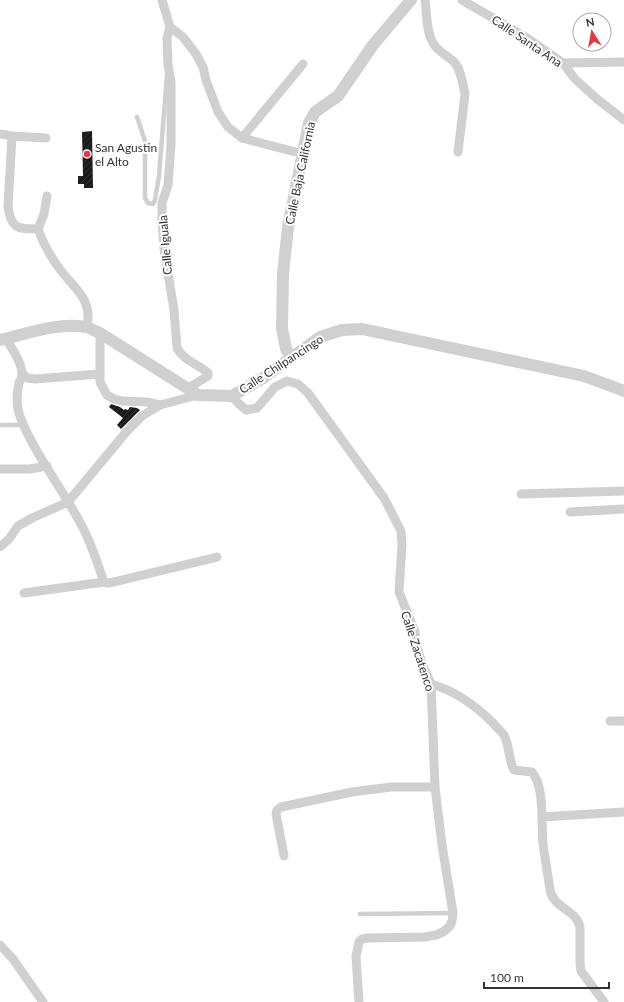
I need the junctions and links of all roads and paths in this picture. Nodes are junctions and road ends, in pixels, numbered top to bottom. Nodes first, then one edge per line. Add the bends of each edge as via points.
1 (162, 0) edge
2 (411, 0) edge
3 (425, 0) edge
4 (462, 0) edge
5 (170, 27) junction
6 (624, 62) edge
7 (563, 63) junction
8 (303, 64) dead end
9 (168, 65) junction
10 (137, 117) dead end
11 (624, 120) edge
12 (0, 134) edge
13 (12, 136) junction
14 (46, 138) dead end
15 (242, 138) junction
16 (458, 152) dead end
17 (303, 154) junction
18 (47, 196) dead end
19 (38, 229) junction
20 (87, 327) junction
21 (100, 333) junction
22 (3, 340) edge
23 (291, 357) junction
24 (22, 374) junction
25 (100, 374) junction
26 (187, 389) junction
27 (624, 391) edge
28 (198, 395) junction
29 (232, 396) junction
30 (160, 405) junction
31 (0, 425) edge
32 (23, 425) junction
33 (47, 466) junction
34 (0, 469) edge
35 (624, 491) edge
36 (521, 494) dead end
37 (68, 502) junction
38 (624, 509) edge
39 (570, 512) dead end
40 (0, 547) edge
41 (217, 557) dead end
42 (104, 582) junction
43 (24, 593) dead end
44 (431, 684) junction
45 (610, 721) dead end
46 (624, 721) edge
47 (435, 787) junction
48 (624, 812) edge
49 (542, 816) junction
50 (284, 856) dead end
51 (453, 913) junction
52 (360, 914) dead end
53 (0, 946) edge
54 (44, 1002) edge
55 (360, 1002) edge
56 (604, 1002) edge

1 - 5 street
2 - 17 street, Calle Baja California via 373,45 338,96 312,116
3 - 16 street via 429,34 434,44 459,70 465,94
4 - 7 street, Calle Santa Ana via 527,38
5 - 9 street, Calle Iguala via 167,38
5 - 15 street via 196,54 218,112 228,127
6 - 7 street
7 - 11 street, Calle Santa Ana via 575,80
8 - 15 street
9 - 10 lane via 159,176 153,204 148,203 145,198 145,141
9 - 26 street, Calle Iguala via 171,82 171,145 162,219 176,342 180,354 208,373 208,376
12 - 13 street
13 - 14 street
13 - 19 street via 9,213 16,226 21,229
15 - 17 street
17 - 23 street, Calle Baja California via 288,227 283,274 282,328 284,342
18 - 19 street
19 - 20 street via 58,268 84,297 89,316
20 - 21 street, Calle Chilpancingo
20 - 22 street, Calle Chilpancingo via 48,328
21 - 25 street
21 - 26 street, Calle Chilpancingo
22 - 24 street via 15,354
23 - 27 street, Calle Chilpancingo via 320,337 342,330 362,329 584,376
23 - 29 street, Calle Chilpancingo via 263,378
24 - 25 street via 35,379
24 - 32 street via 16,399
25 - 30 street via 103,389 114,399
26 - 28 street, Calle Chilpancingo
28 - 29 street, Calle Chilpancingo
28 - 30 street
29 - 44 street, Calle Zacatenco via 246,410 257,408 275,387 287,381 298,384 308,393 384,498 401,531 399,592
30 - 37 street via 142,416 127,431
31 - 32 lane
32 - 33 street via 34,448
33 - 34 street
33 - 37 street
35 - 36 street
37 - 40 street via 18,526
37 - 42 street via 92,548
38 - 39 street
41 - 42 street via 109,583
42 - 43 street
44 - 47 street, Calle Zacatenco
44 - 49 street via 446,688 466,700 503,734 514,770 532,772 536,776
45 - 46 street
47 - 50 street via 391,787 352,792 281,807 276,814
47 - 51 street, Calle Zacatenco
48 - 49 street
49 - 56 street via 543,844 551,892 556,903 579,922 581,971
51 - 52 lane
51 - 55 street via 450,926 436,935 362,939 356,956
53 - 54 street

